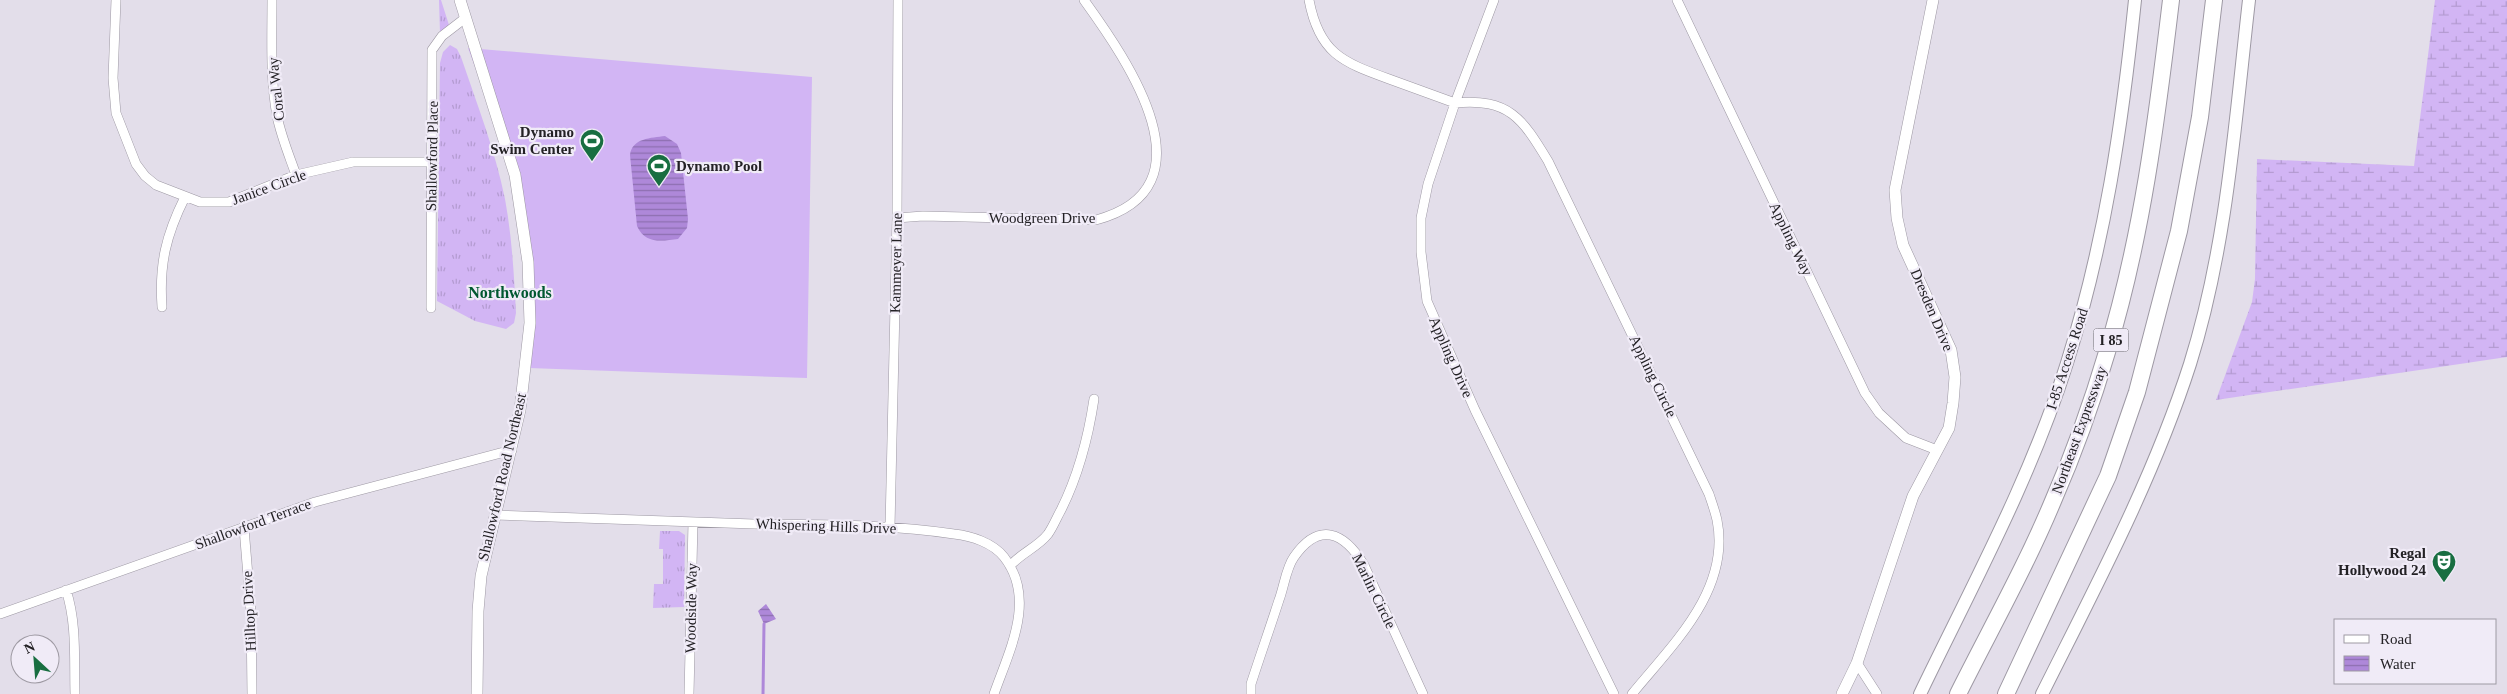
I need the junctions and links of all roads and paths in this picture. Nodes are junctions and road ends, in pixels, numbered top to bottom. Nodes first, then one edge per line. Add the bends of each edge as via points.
1 (116, 0) edge
2 (272, 0) edge
3 (460, 0) edge
4 (898, 0) edge
5 (1084, 0) edge
6 (1308, 0) edge
7 (1494, 0) edge
8 (1677, 0) edge
9 (1933, 0) edge
10 (2135, 0) edge
11 (2171, 0) edge
12 (2214, 0) edge
13 (2249, 0) edge
14 (464, 19) junction
15 (1455, 103) junction
16 (431, 162) junction
17 (296, 175) junction
18 (185, 197) junction
19 (897, 218) junction
20 (162, 307) dead end
21 (430, 308) dead end
22 (1094, 399) dead end
23 (512, 450) junction
24 (1937, 450) junction
25 (496, 514) junction
26 (693, 522) junction
27 (890, 527) junction
28 (244, 528) junction
29 (1010, 566) junction
30 (66, 590) junction
31 (0, 614) edge
32 (1857, 663) junction
33 (75, 694) edge
34 (252, 694) edge
35 (477, 694) edge
36 (689, 694) edge
37 (994, 694) edge
38 (1251, 694) edge
39 (1423, 694) edge
40 (1614, 694) edge
41 (1632, 694) edge
42 (1842, 694) edge
43 (1877, 694) edge
44 (1920, 694) edge
45 (1958, 694) edge
46 (2006, 694) edge
47 (2042, 694) edge

1 - 18 street, Janice Circle via 113,78 116,113 126,142 145,176 156,185
2 - 17 street, Coral Way via 277,115
3 - 14 street, Shallowford Road Northeast
4 - 19 street, Kammeyer Lane
5 - 19 street, Woodgreen Drive via 1113,40 1137,84 1154,127 1158,160 1148,188 1117,215 1096,220
6 - 15 street, Appling Circle via 1320,35 1334,53 1352,65
7 - 15 street, Appling Drive
8 - 24 street, Appling Way via 1865,393 1878,413 1906,438
9 - 24 street, Dresden Drive via 1894,190 1903,246 1951,350 1956,377 1949,428
10 - 44 main road, I-85 Access Road via 2121,132 2111,188 2097,257 2066,365 2040,438 2005,519
11 - 45 highway, Northeast Expressway / I 85 via 2149,165 2131,259 2108,351 2053,502
12 - 46 highway, I 85 via 2200,117 2179,231 2137,392 2108,476
13 - 47 main road via 2224,218 2190,362 2167,432 2138,498
14 - 16 street, Shallowford Place via 442,36 432,50
14 - 23 street, Shallowford Road Northeast via 515,175 528,262 530,323
15 - 40 street, Appling Drive via 1428,184 1421,218 1427,301 1475,410
15 - 41 street, Appling Circle via 1496,105 1515,114 1532,133 1663,396 1709,494 1717,520 1716,562 1706,595 1688,626
16 - 17 street, Janice Circle via 353,162
16 - 21 street, Shallowford Place
17 - 18 street, Janice Circle via 229,202 200,202
18 - 20 street via 170,227 160,284
19 - 27 street, Kammeyer Lane
22 - 29 street via 1078,471 1049,533 1033,550
23 - 25 street, Shallowford Road Northeast
23 - 28 street, Shallowford Terrace via 315,502
24 - 32 street, Dresden Drive via 1913,496
25 - 26 street, Whispering Hills Drive
25 - 35 street, Shallowford Road Northeast via 481,576
26 - 27 street, Whispering Hills Drive
26 - 36 street, Woodside Way
27 - 29 street, Whispering Hills Drive via 972,538 990,545
28 - 30 street, Shallowford Terrace
28 - 34 street, Hilltop Drive via 251,612
29 - 37 street, Whispering Hills Drive via 1021,606
30 - 31 street, Shallowford Terrace
30 - 33 street via 73,626
32 - 42 street, Dresden Drive
32 - 43 street
38 - 39 street, Marlin Circle via 1251,684 1293,559 1308,540 1322,535 1344,539 1353,547

